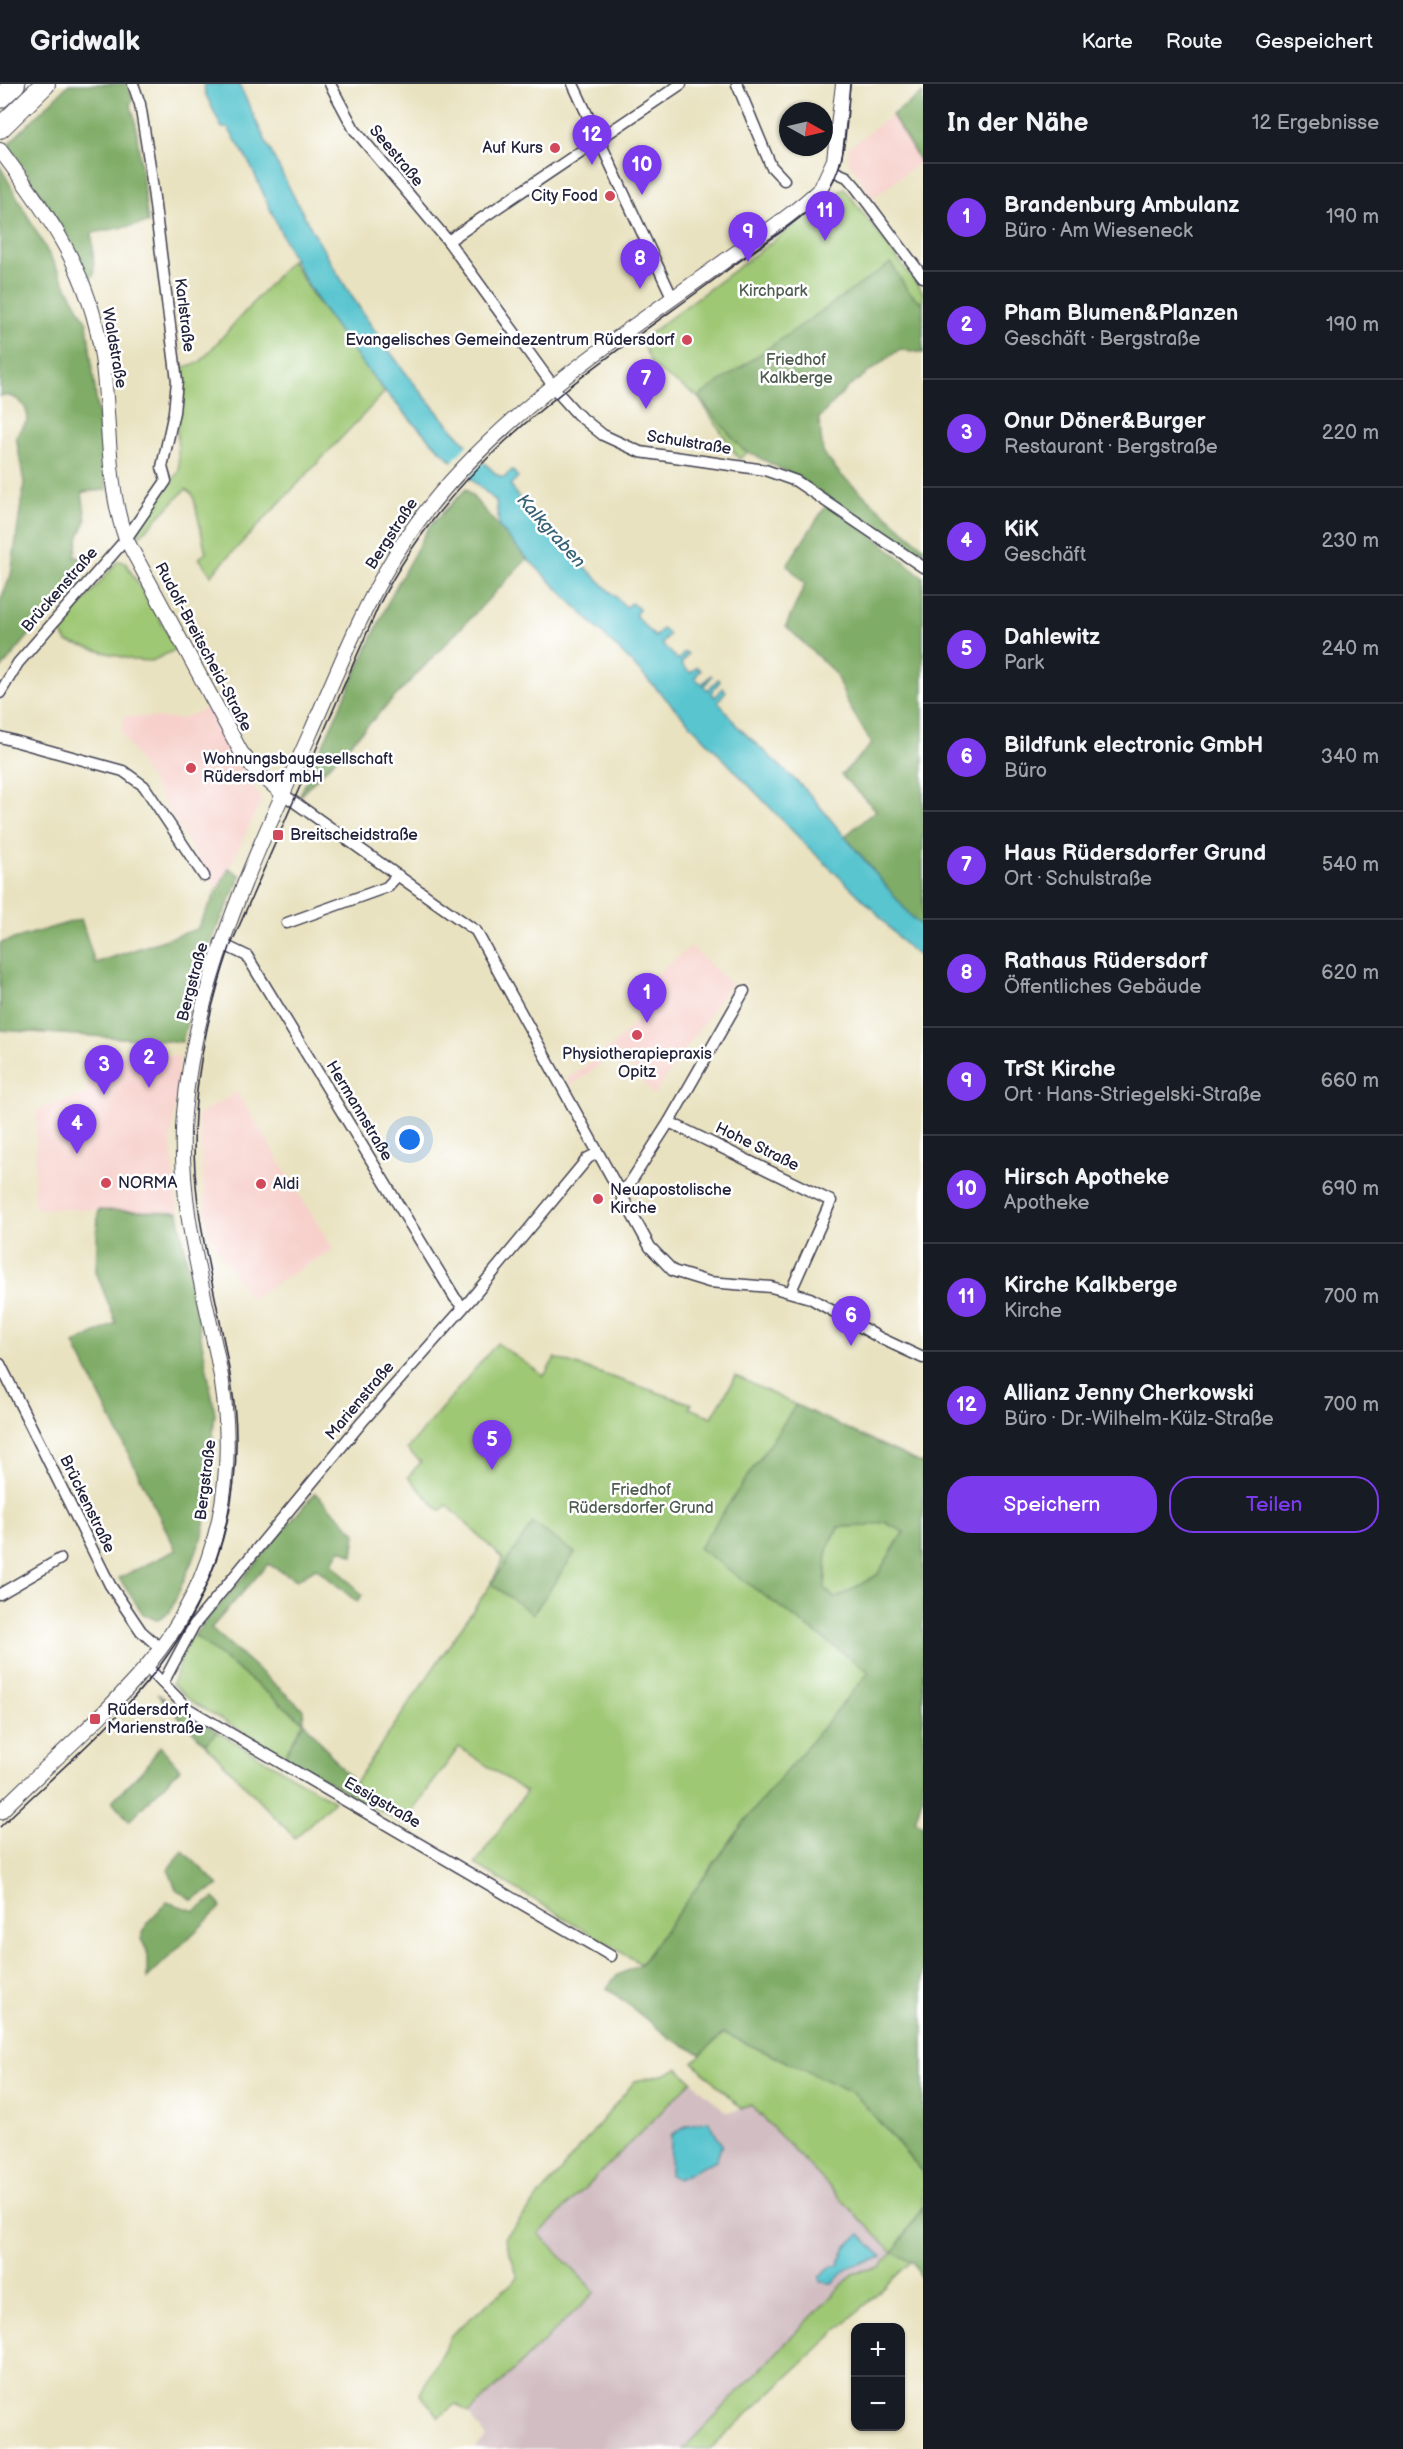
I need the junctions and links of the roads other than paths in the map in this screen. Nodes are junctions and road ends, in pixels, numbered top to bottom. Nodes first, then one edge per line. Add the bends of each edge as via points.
1 (15, 84) edge
2 (45, 84) edge
3 (133, 84) edge
4 (330, 84) edge
5 (573, 84) edge
6 (681, 84) edge
7 (737, 84) edge
8 (843, 84) edge
9 (0, 99) edge
10 (0, 128) edge
11 (599, 141) junction
12 (0, 150) edge
13 (831, 170) junction
14 (784, 180) dead end
15 (448, 241) junction
16 (923, 277) edge
17 (673, 298) junction
18 (554, 387) junction
19 (126, 539) junction
20 (923, 567) edge
21 (0, 693) edge
22 (0, 737) edge
23 (283, 794) junction
24 (398, 875) junction
25 (204, 876) dead end
26 (287, 923) dead end
27 (220, 943) junction
28 (744, 991) dead end
29 (669, 1122) junction
30 (598, 1153) junction
31 (620, 1190) junction
32 (791, 1291) junction
33 (462, 1306) junction
34 (923, 1358) edge
35 (0, 1364) edge
36 (60, 1559) dead end
37 (0, 1594) edge
38 (160, 1648) junction
39 (147, 1666) junction
40 (163, 1683) junction
41 (0, 1812) edge
42 (611, 1956) dead end

1 - 9 highway
2 - 10 highway
3 - 19 street, Karlstraße via 150,166 177,389 162,467 166,481
4 - 15 street, Seestraße via 354,129
5 - 11 street
6 - 11 street
7 - 14 street via 771,166
8 - 13 street
11 - 15 street
11 - 17 street
12 - 19 street, Waldstraße via 61,235 87,292 102,356 117,507
13 - 16 street via 847,177 855,186
13 - 17 street, Bergstraße via 816,193
15 - 18 street, Schulstraße
17 - 18 street, Bergstraße
18 - 20 street, Schulstraße via 577,414 623,445 640,452 765,470 796,481
18 - 23 street, Bergstraße via 480,451 425,513 395,555
19 - 21 street, Brückenstraße via 27,651
19 - 23 street, Rudolf-Breitscheid-Straße via 241,752
22 - 25 street via 123,771 144,786
23 - 24 street, Rudolf-Breitscheid-Straße
23 - 27 street, Bergstraße
24 - 26 street via 387,887
24 - 30 street, Rudolf-Breitscheid-Straße via 476,931
27 - 33 street, Hermannstraße via 246,956
27 - 38 street, Bergstraße via 188,1075 183,1140 191,1242 226,1408 228,1469 206,1566 185,1610
28 - 29 street
29 - 31 street via 628,1186
29 - 32 street, Hohe Straße via 831,1201
30 - 31 street, Rudolf-Breitscheid-Straße
30 - 33 street, Marienstraße via 588,1158
31 - 32 street, Rudolf-Breitscheid-Straße via 650,1247 673,1271 709,1282
32 - 34 street, Rudolf-Breitscheid-Straße
33 - 40 street, Marienstraße via 194,1625
35 - 38 street, Brückenstraße via 110,1585 145,1636
36 - 37 street
38 - 39 street
39 - 40 street, Essigstraße
39 - 41 street
40 - 42 street, Essigstraße via 187,1708

